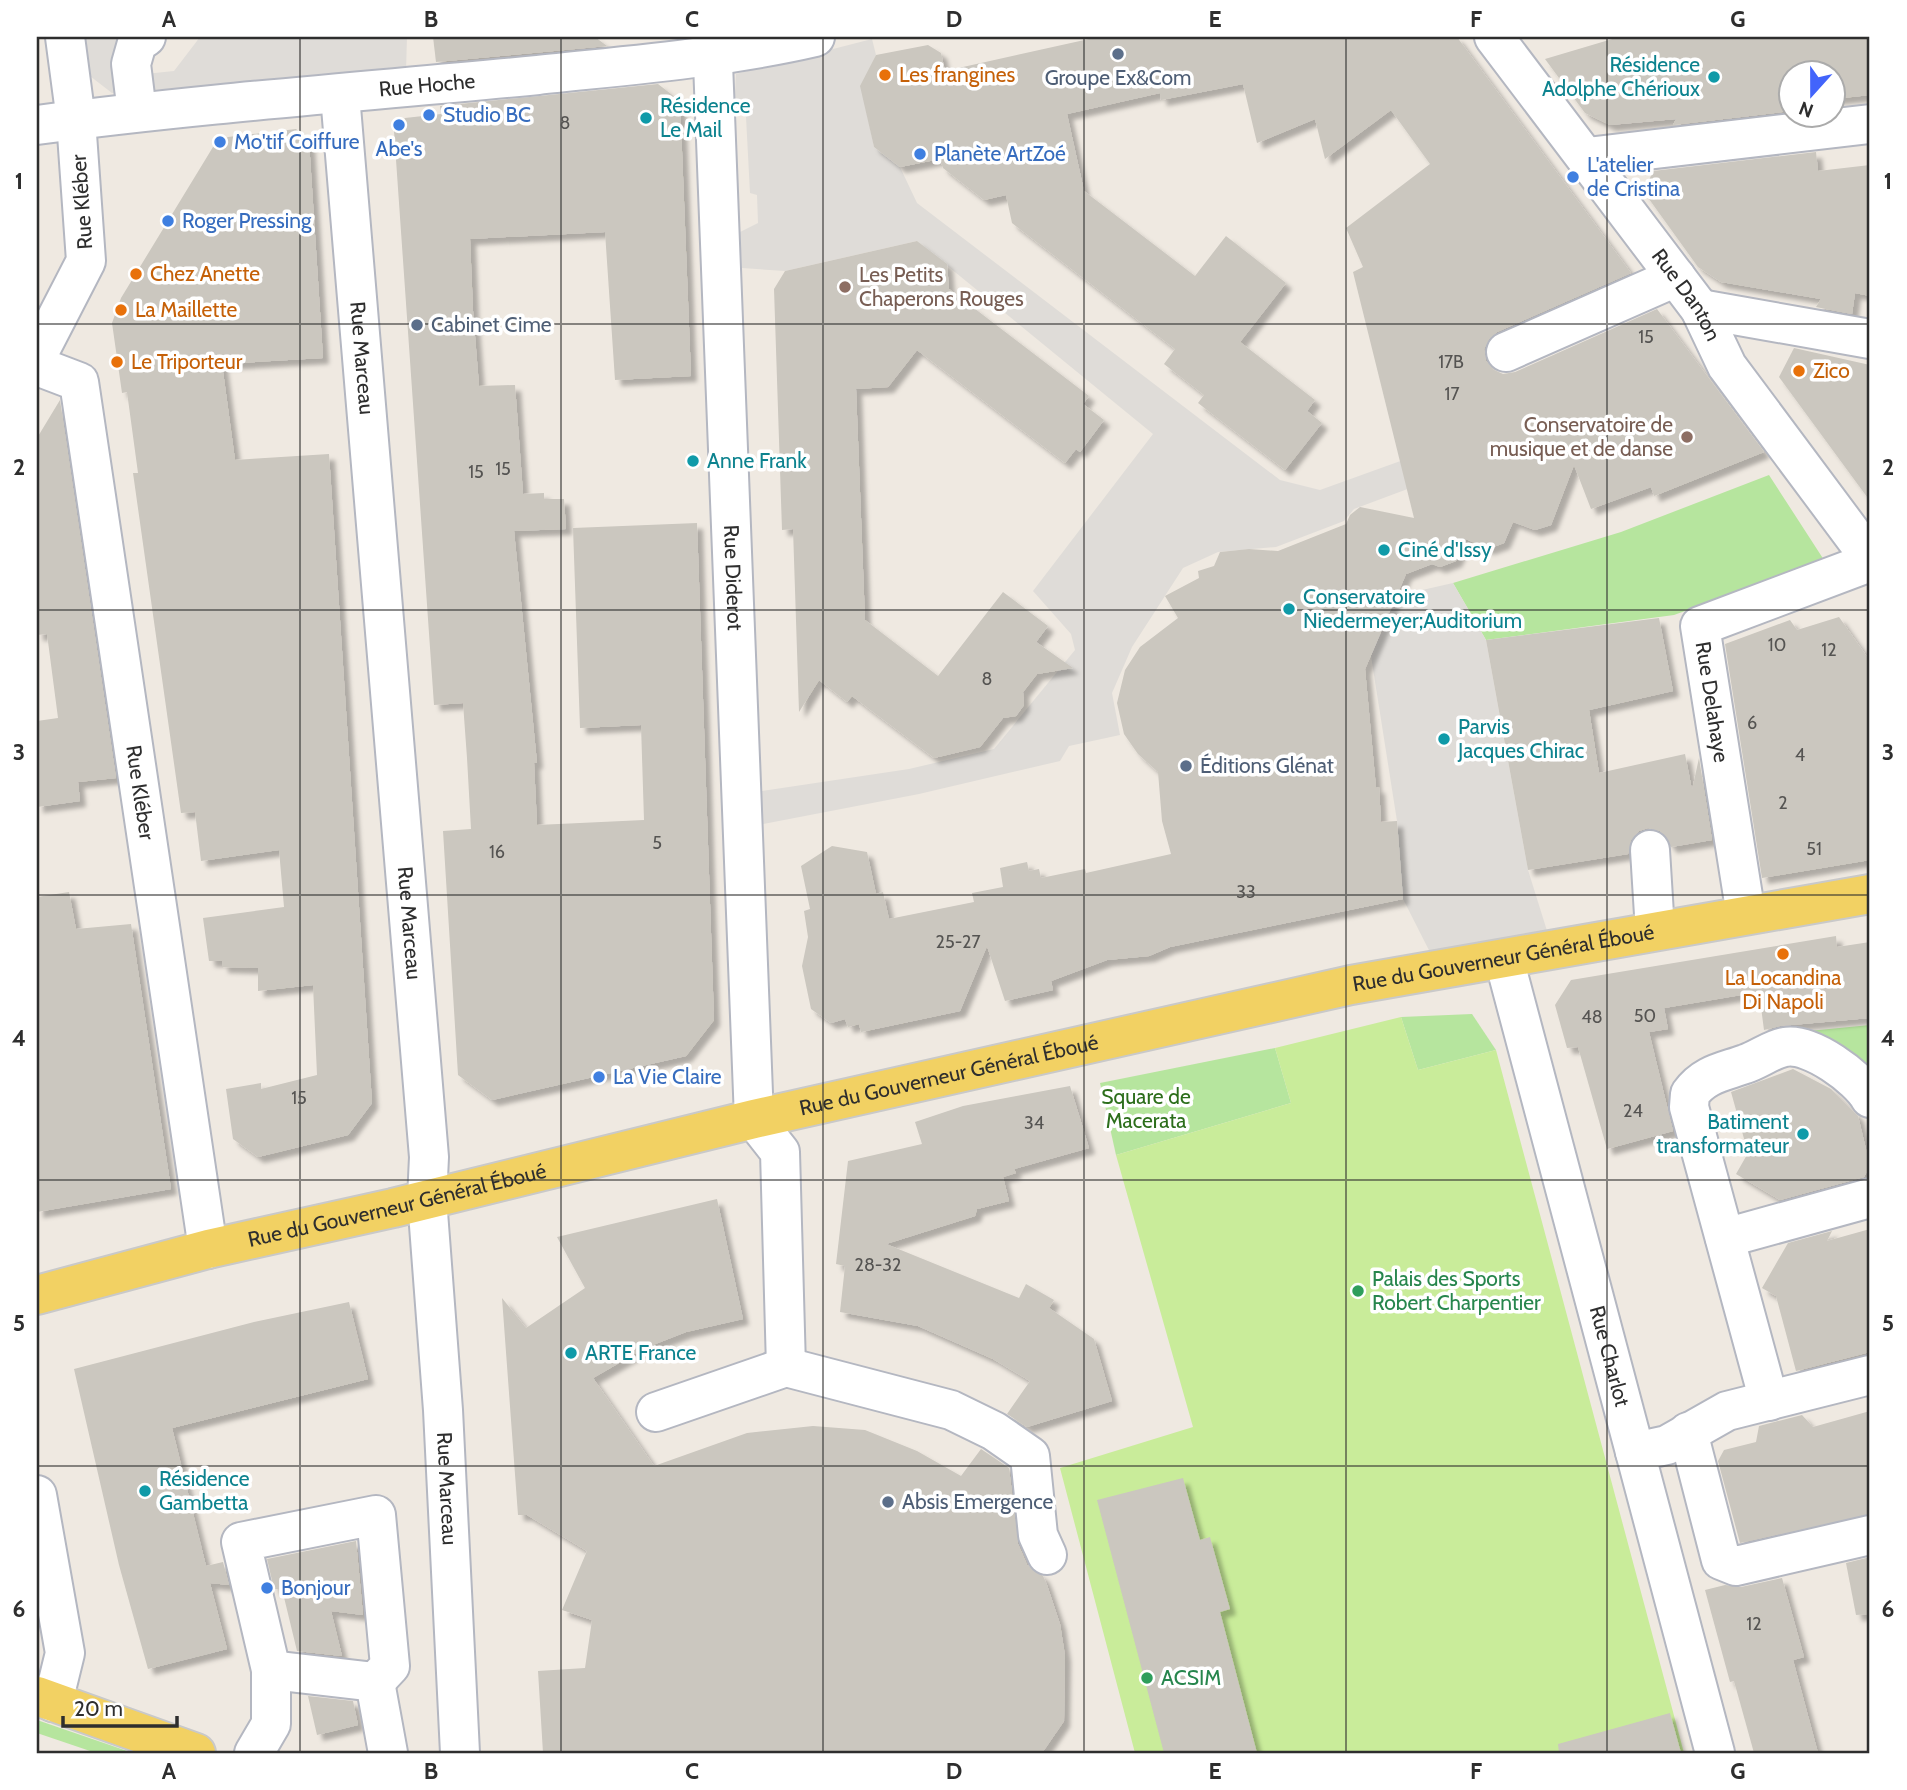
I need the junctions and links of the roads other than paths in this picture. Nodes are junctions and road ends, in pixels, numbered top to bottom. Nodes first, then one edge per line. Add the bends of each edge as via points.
1 (65, 37) edge
2 (146, 37) edge
3 (816, 37) edge
4 (1494, 37) edge
5 (714, 47) edge
6 (340, 95) junction
7 (137, 113) junction
8 (76, 120) junction
9 (1870, 124) edge
10 (37, 125) edge
11 (1587, 157) junction
12 (1676, 277) junction
13 (1700, 309) junction
14 (1870, 339) edge
15 (1506, 352) dead end
16 (37, 356) edge
17 (37, 366) edge
18 (1870, 560) edge
19 (1650, 850) dead end
20 (1870, 894) edge
21 (1746, 915) junction
22 (1656, 932) junction
23 (1504, 959) junction
24 (1870, 1098) edge
25 (754, 1119) junction
26 (1870, 1198) edge
27 (426, 1199) junction
28 (1725, 1238) junction
29 (208, 1249) junction
30 (37, 1295) edge
31 (786, 1367) junction
32 (1870, 1376) edge
33 (1769, 1401) junction
34 (656, 1412) dead end
35 (1688, 1432) junction
36 (1635, 1452) junction
37 (37, 1495) edge
38 (1870, 1535) edge
39 (1047, 1555) dead end
40 (271, 1670) junction
41 (375, 1682) junction
42 (45, 1699) edge
43 (196, 1753) edge
44 (254, 1753) edge
45 (388, 1753) edge
46 (460, 1753) edge
47 (1715, 1753) edge

1 - 8 street, Rue Kléber
2 - 7 street via 137,43 131,64
3 - 5 street, Rue Hoche
4 - 11 street, Rue Danton
5 - 6 street, Rue Hoche
5 - 25 street, Rue Diderot
6 - 7 street, Rue Hoche
6 - 27 street, Rue Marceau via 411,918 429,1157
7 - 8 street, Rue Hoche
8 - 10 street, Rue Hoche
8 - 16 street, Rue Kléber via 86,261
9 - 11 street
11 - 12 street, Rue Danton
12 - 13 street, Rue Danton
12 - 15 street
13 - 14 street
13 - 18 street, Rue Danton via 1727,366
17 - 29 street, Rue Kléber via 79,382
18 - 21 street, Rue Delahaye via 1700,626
19 - 22 street
20 - 21 main road, Rue du Gouverneur Général Éboué
21 - 22 main road, Rue du Gouverneur Général Éboué
22 - 23 main road, Rue du Gouverneur Général Éboué
23 - 25 main road, Rue du Gouverneur Général Éboué via 1351,985
23 - 36 street, Rue Charlot
24 - 28 street via 1862,1084 1811,1051 1786,1046 1698,1083 1690,1094 1689,1107
25 - 27 main road, Rue du Gouverneur Général Éboué
25 - 31 street via 780,1152
26 - 28 street
27 - 29 main road, Rue du Gouverneur Général Éboué
27 - 46 street, Rue Marceau via 443,1410
28 - 33 street
29 - 30 main road, Rue du Gouverneur Général Éboué
31 - 34 street
31 - 39 street via 951,1410 1030,1456 1038,1535
32 - 33 street
33 - 35 street via 1727,1411
35 - 36 street via 1667,1445
35 - 38 street via 1721,1560 1736,1566
36 - 47 street, Rue Charlot
37 - 42 street via 65,1653
40 - 41 street
40 - 41 street via 241,1542 376,1515 390,1667
40 - 44 street via 271,1724
41 - 45 street
42 - 43 main road

